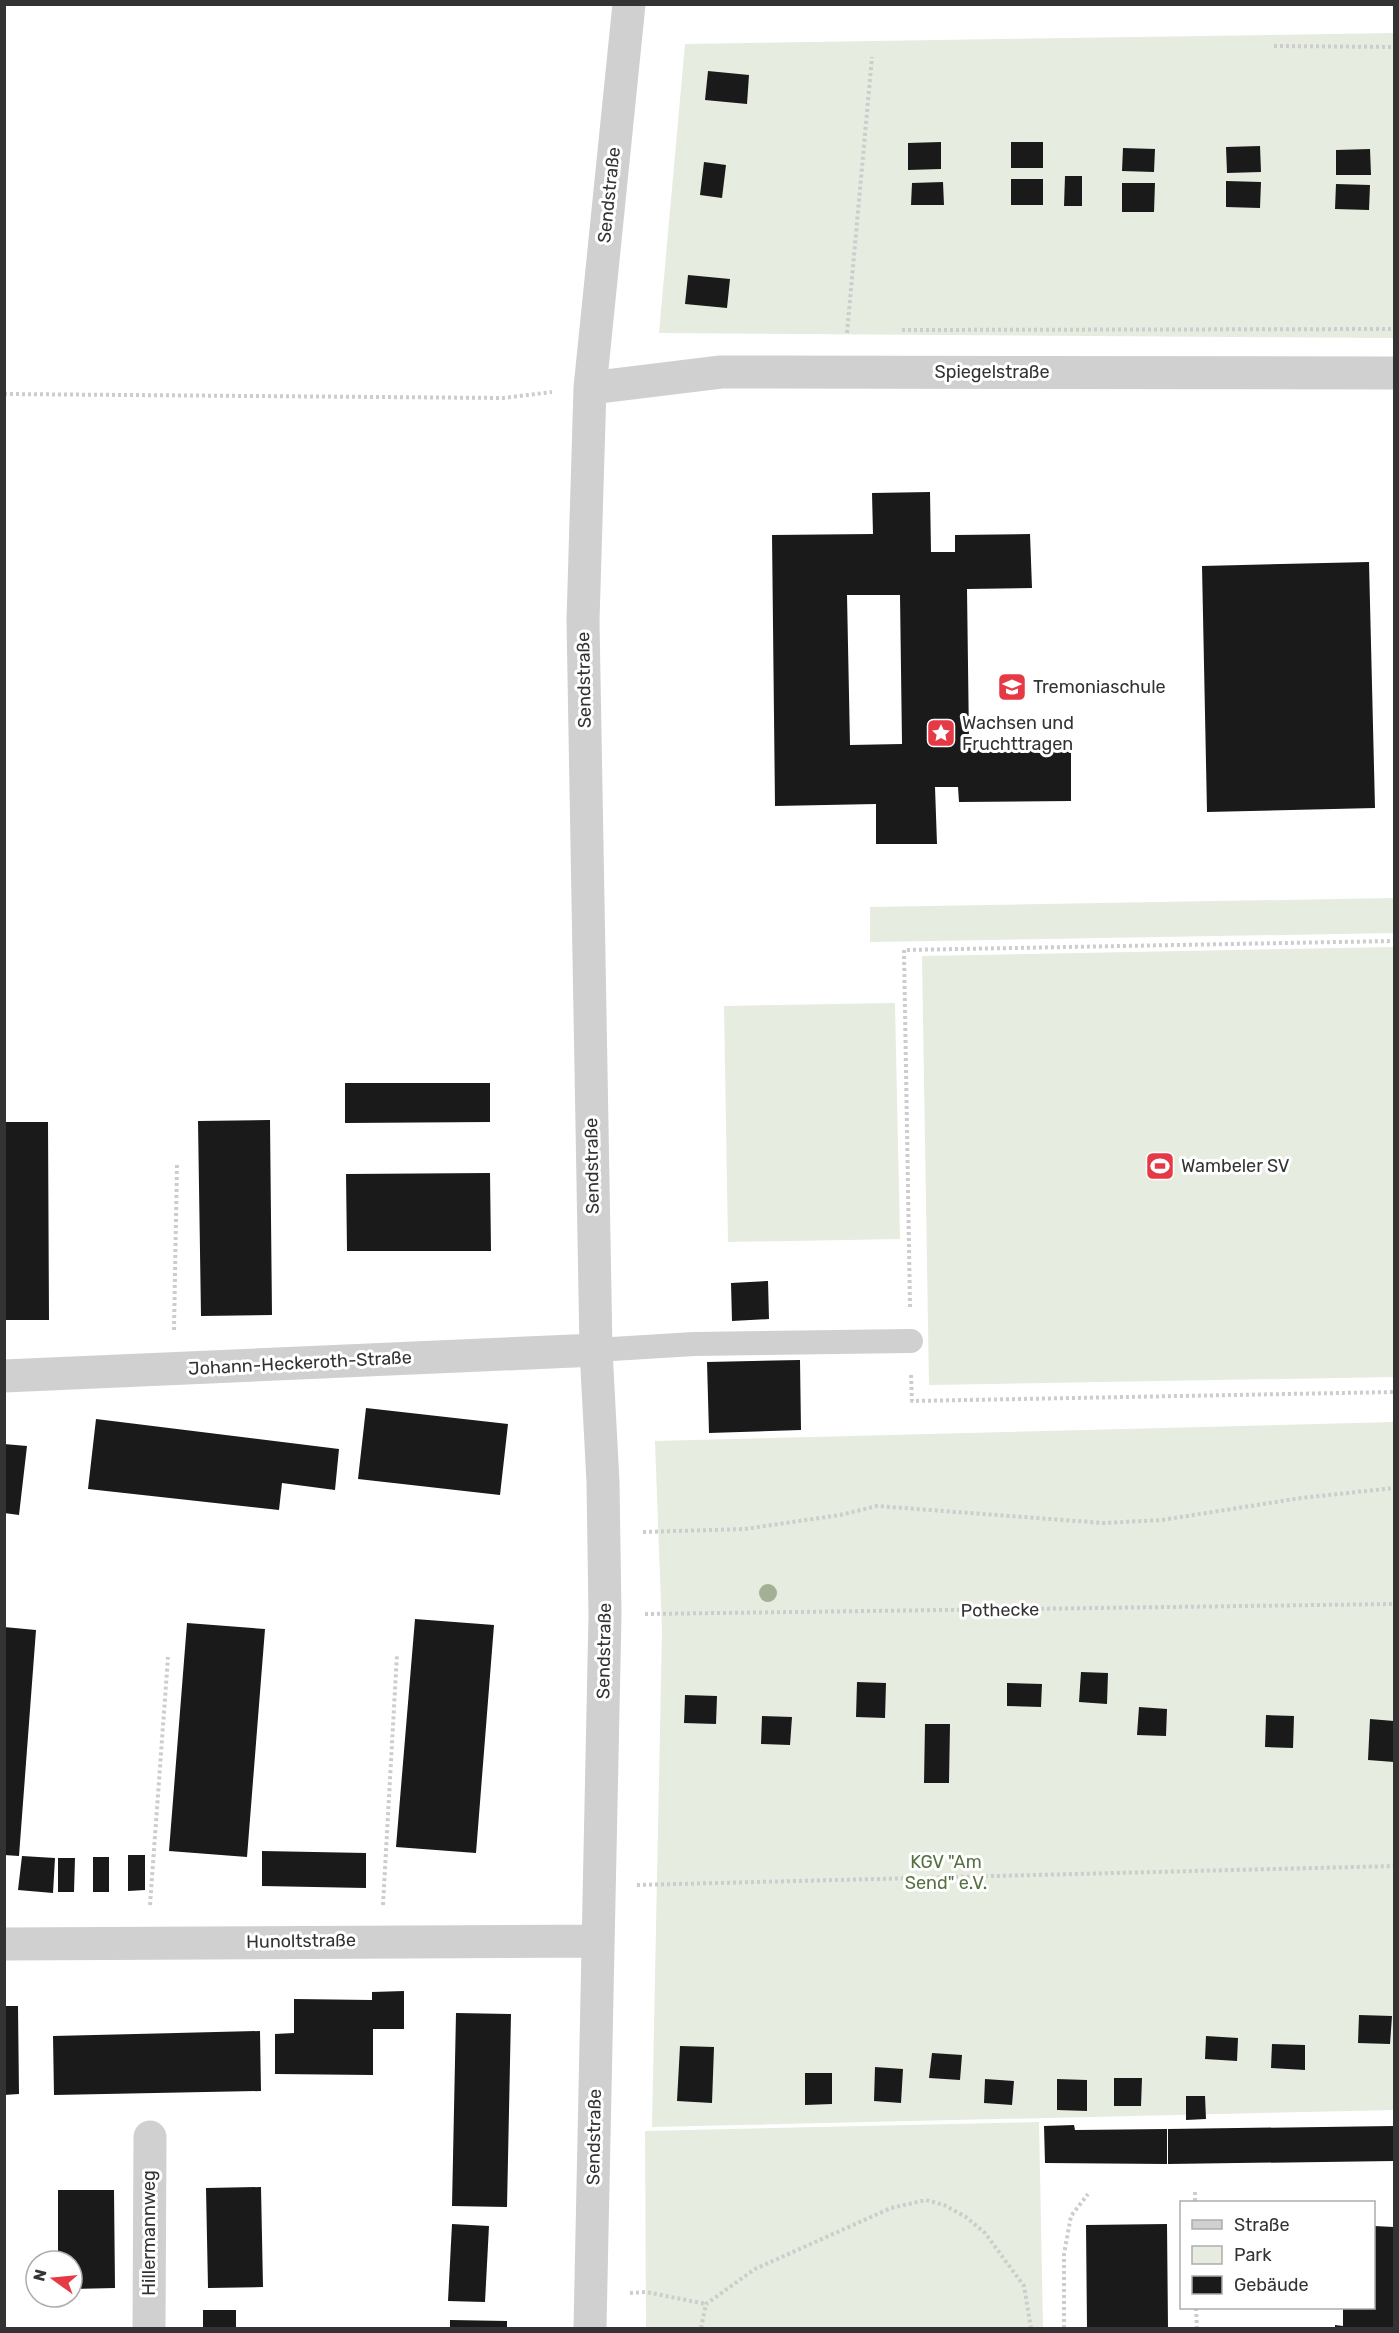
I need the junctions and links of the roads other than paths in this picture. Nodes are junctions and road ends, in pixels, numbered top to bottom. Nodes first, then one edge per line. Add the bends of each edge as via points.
1 (629, 4) edge
2 (1395, 373) edge
3 (590, 388) junction
4 (910, 1341) road end
5 (596, 1350) junction
6 (4, 1376) edge
7 (598, 1941) junction
8 (4, 1944) edge
9 (150, 2137) dead end
10 (149, 2328) edge
11 (590, 2328) edge

1 - 3 street, Sendstraße
2 - 3 street, Spiegelstraße via 721,372
3 - 5 street, Sendstraße via 583,621
4 - 5 lane via 694,1344
5 - 6 street, Johann-Heckeroth-Straße
5 - 7 street, Sendstraße via 605,1615
7 - 8 street, Hunoltstraße
7 - 11 street, Sendstraße
9 - 10 street, Hillermannweg

